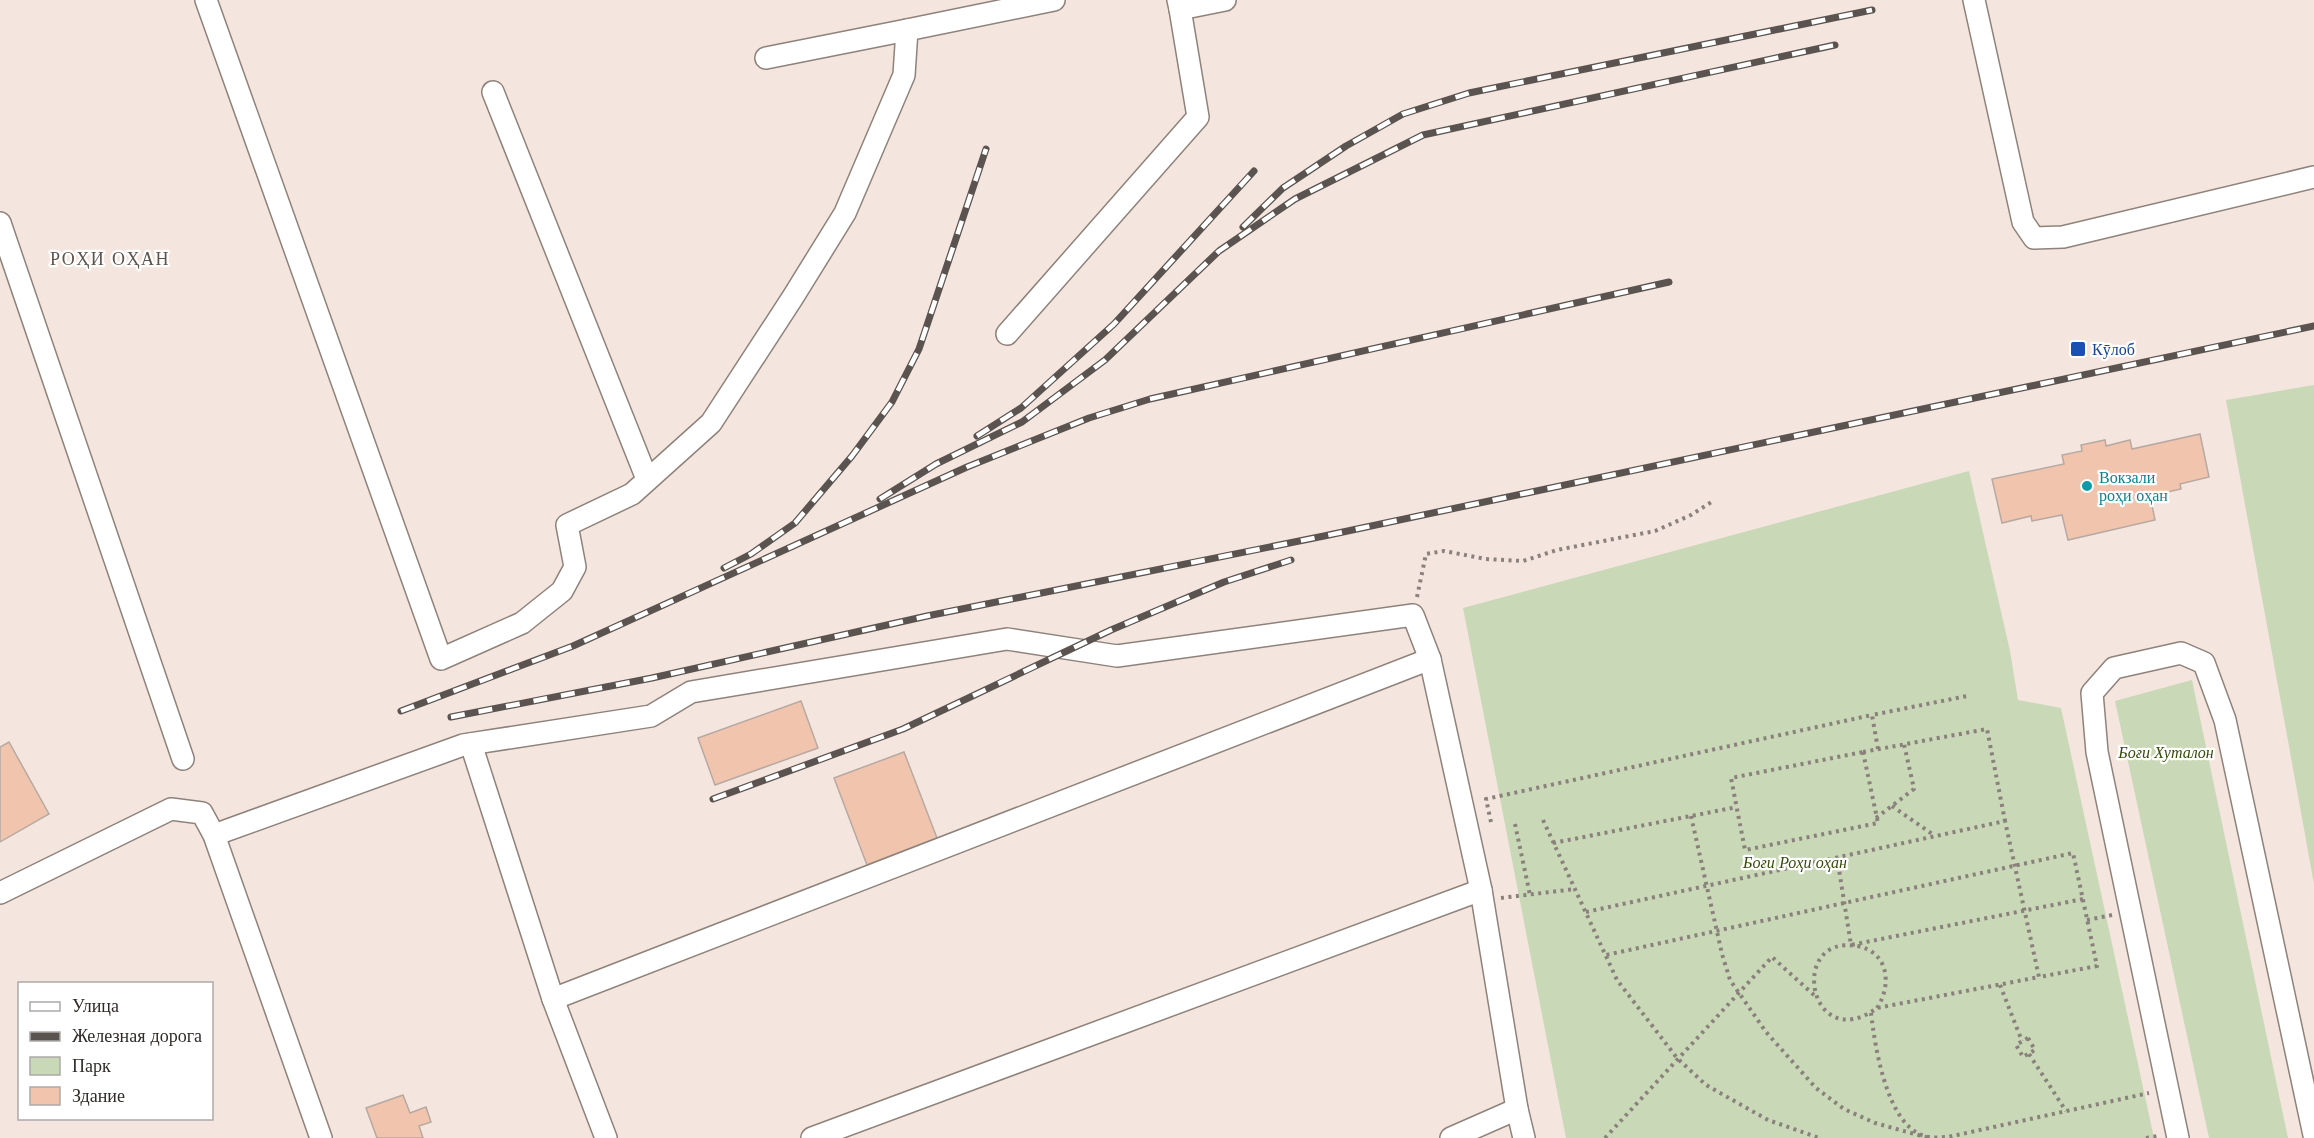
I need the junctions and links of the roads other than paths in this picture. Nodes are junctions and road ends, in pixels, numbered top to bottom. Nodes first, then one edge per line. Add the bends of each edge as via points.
1 (206, 0) edge
2 (1054, 0) edge
3 (1225, 0) edge
4 (1974, 0) edge
5 (1179, 4) edge
6 (907, 30) junction
7 (766, 58) dead end
8 (493, 92) dead end
9 (2314, 177) edge
10 (0, 223) edge
11 (1007, 334) dead end
12 (646, 479) junction
13 (1430, 658) junction
14 (471, 744) junction
15 (183, 759) dead end
16 (214, 835) junction
17 (0, 893) edge
18 (1482, 895) junction
19 (553, 999) junction
20 (1517, 1109) junction
21 (2314, 1135) edge
22 (321, 1138) edge
23 (606, 1138) edge
24 (812, 1138) edge
25 (1451, 1138) edge
26 (1524, 1138) edge
27 (2178, 1138) edge

1 - 12 street via 441,659 522,622 562,591 575,567 567,525 632,494
2 - 6 street
3 - 5 street
4 - 9 street via 2023,222 2034,238 2063,237
5 - 11 street via 1198,117
6 - 7 street
6 - 12 street via 904,75 845,213 711,423
8 - 12 street
10 - 15 street
13 - 14 street via 1413,615 1117,656 1007,639 691,692 651,716
13 - 18 street
13 - 19 street
14 - 16 street
14 - 19 street
16 - 17 street via 202,813 171,809
16 - 22 street
18 - 20 street
18 - 24 street
19 - 23 street
20 - 25 street
20 - 26 street
21 - 27 street via 2225,720 2204,663 2181,653 2114,668 2092,693 2097,752

